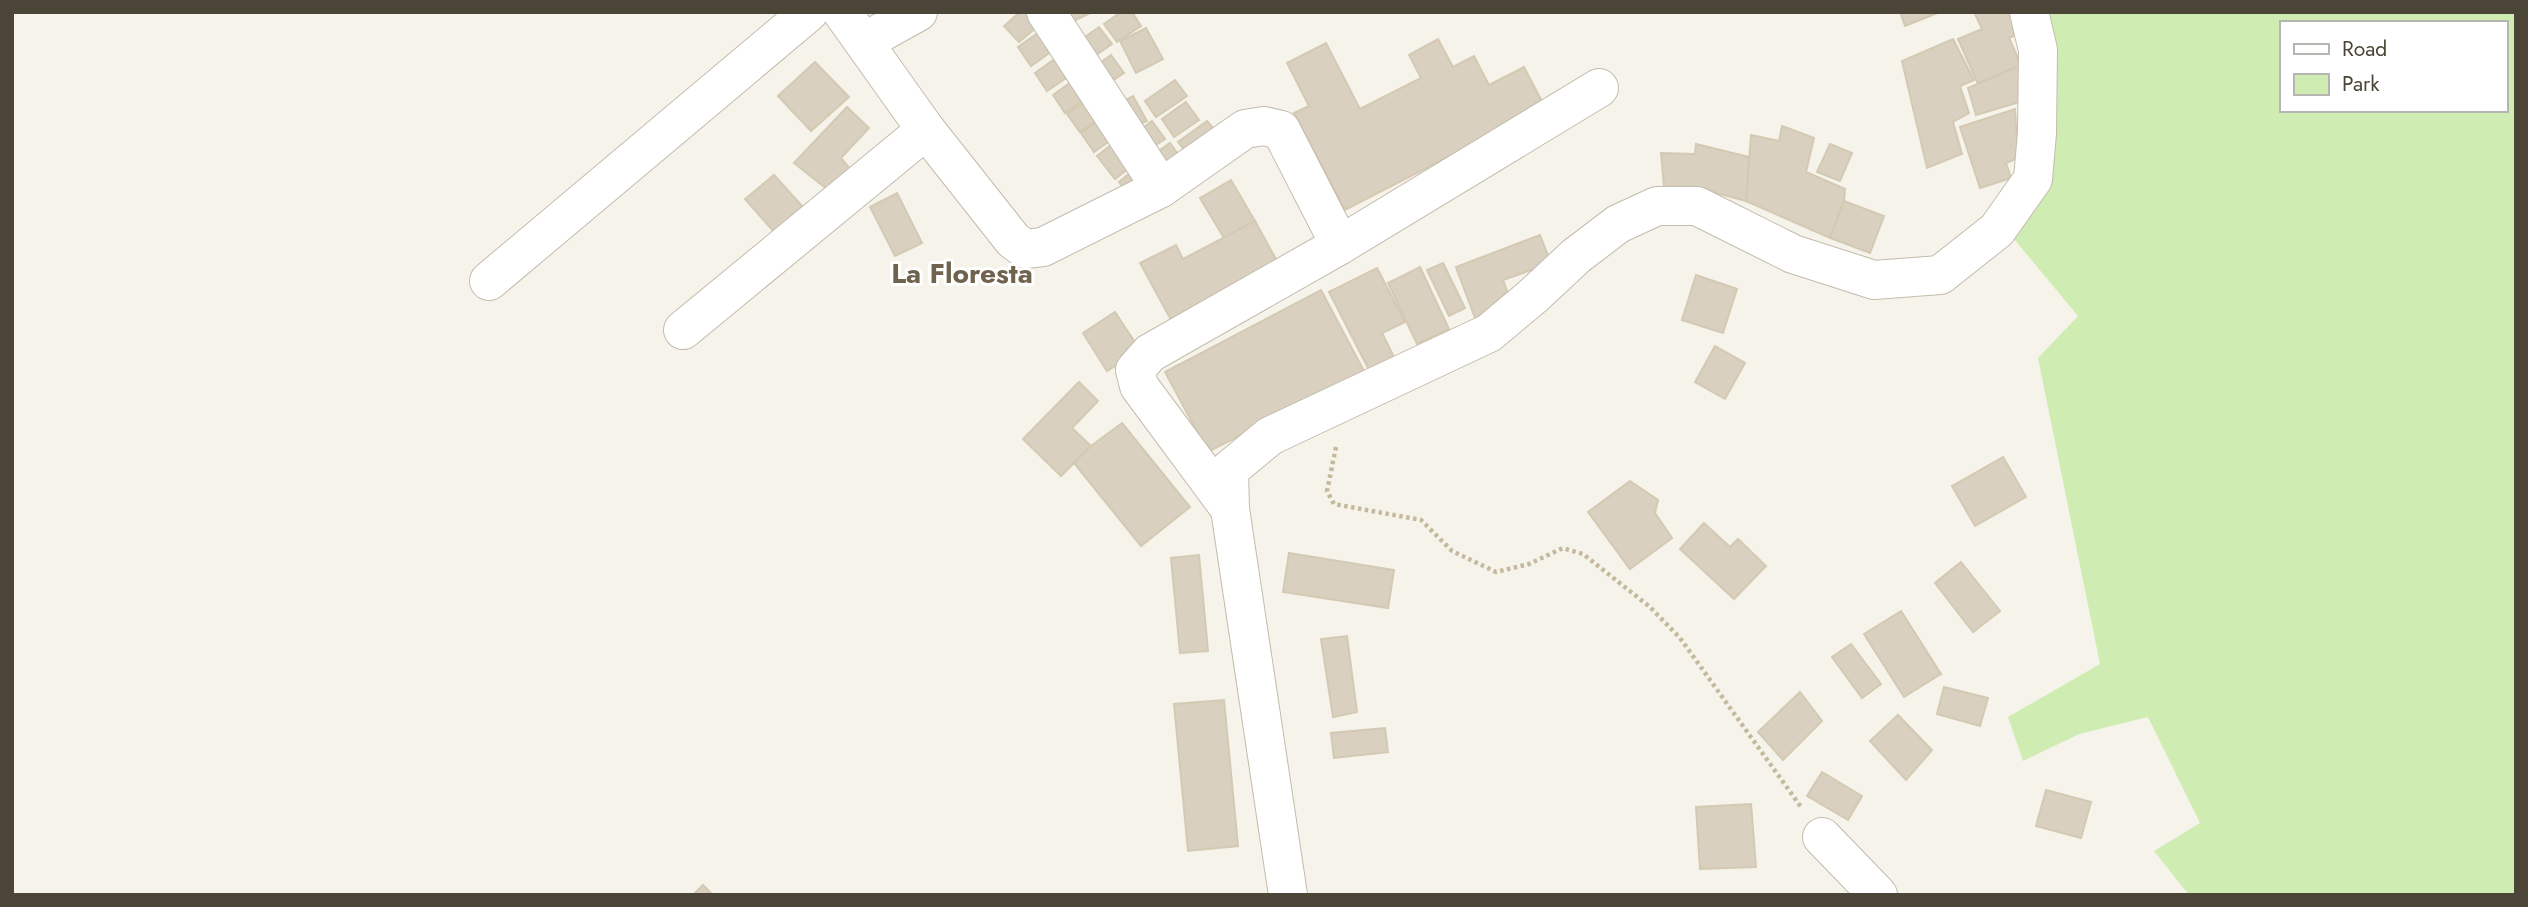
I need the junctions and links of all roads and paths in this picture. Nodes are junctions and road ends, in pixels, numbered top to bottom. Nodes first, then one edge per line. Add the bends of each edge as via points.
1 (809, 12) edge
2 (918, 12) edge
3 (1046, 12) edge
4 (2029, 12) edge
5 (853, 27) edge
6 (1599, 88) dead end
7 (926, 130) junction
8 (1161, 188) junction
9 (1340, 245) junction
10 (489, 281) dead end
11 (683, 330) dead end
12 (1337, 404) junction
13 (1230, 509) junction
14 (1822, 836) joint
15 (1288, 895) edge
16 (1878, 895) edge

1 - 10 street
2 - 5 street
3 - 8 street
4 - 12 street via 2038,50 2033,179 1997,230 1940,275 1874,280 1793,254 1697,206 1657,206 1618,224 1489,333
5 - 7 street
6 - 9 street
7 - 8 street via 1013,240 1026,249 1043,247
7 - 11 street
8 - 9 street via 1245,129 1264,126 1281,130
9 - 13 street via 1150,353 1135,370 1139,386
12 - 13 street via 1270,436 1229,470
12 - 14 path via 1339,432 1327,491 1334,504 1421,520 1452,551 1496,572 1529,564 1563,548 1583,554 1650,607 1680,638
13 - 15 street
14 - 16 street

